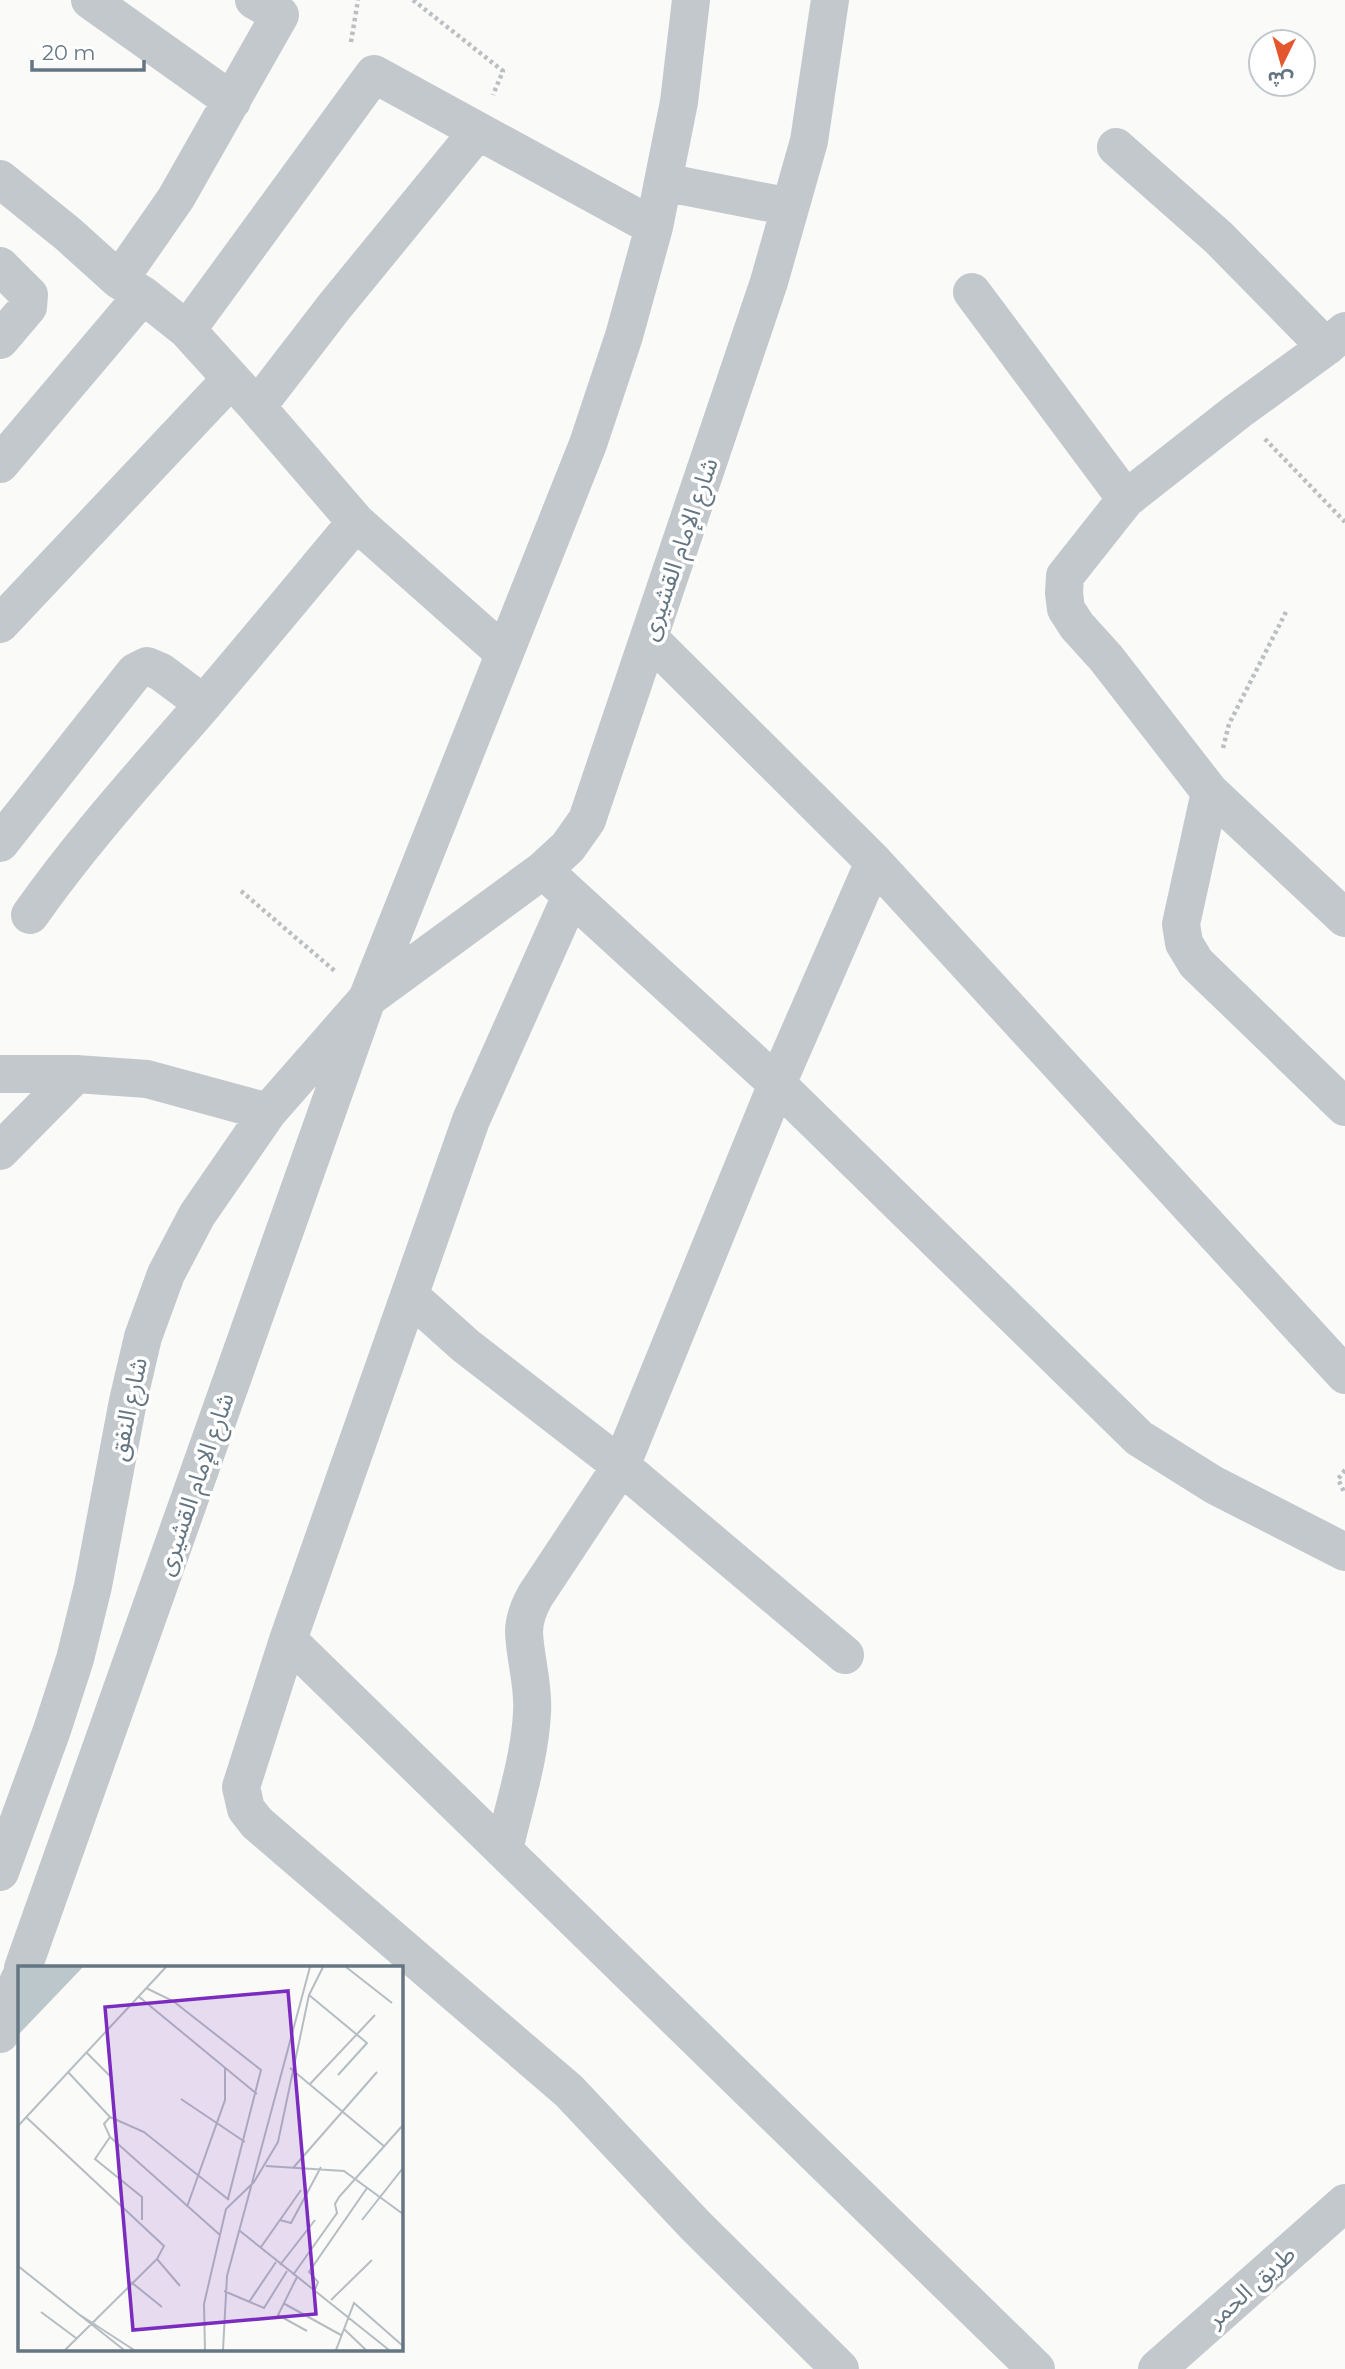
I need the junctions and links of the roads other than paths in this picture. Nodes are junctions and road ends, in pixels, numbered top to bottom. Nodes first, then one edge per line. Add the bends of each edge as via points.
1 (90, 0) edge
2 (254, 0) edge
3 (691, 0) edge
4 (830, 0) edge
5 (232, 101) junction
6 (478, 131) junction
7 (1116, 147) dead end
8 (0, 179) edge
9 (663, 182) junction
10 (790, 206) junction
11 (654, 227) junction
12 (0, 266) edge
13 (131, 288) junction
14 (972, 292) dead end
15 (187, 330) junction
16 (1336, 339) edge
17 (0, 340) edge
18 (231, 379) junction
19 (257, 407) junction
20 (0, 464) edge
21 (1126, 499) junction
22 (356, 522) junction
23 (0, 624) edge
24 (649, 638) junction
25 (504, 653) junction
26 (204, 704) junction
27 (1210, 792) junction
28 (0, 843) edge
29 (874, 862) junction
30 (542, 870) junction
31 (571, 896) junction
32 (30, 915) dead end
33 (1345, 918) edge
34 (367, 999) junction
35 (0, 1074) edge
36 (76, 1074) junction
37 (777, 1084) junction
38 (1345, 1107) edge
39 (268, 1112) junction
40 (0, 1151) edge
41 (410, 1296) junction
42 (1345, 1375) edge
43 (621, 1466) junction
44 (1345, 1552) edge
45 (288, 1640) junction
46 (845, 1655) dead end
47 (12, 1787) edge
48 (69, 1840) junction
49 (504, 1850) junction
50 (0, 1872) edge
51 (24, 1966) edge
52 (18, 1983) edge
53 (0, 2034) edge
54 (1345, 2203) edge
55 (840, 2369) edge
56 (1036, 2369) edge
57 (1157, 2369) edge

1 - 5 street
2 - 5 street via 280,15
3 - 9 street, شارع الإمام القشيرى via 679,102
4 - 10 street, شارع الإمام القشيرى via 809,141
5 - 13 street
6 - 11 street
6 - 15 street via 374,74
6 - 19 street
7 - 16 street
8 - 13 street
9 - 10 street
9 - 11 street, شارع الإمام القشيرى
10 - 24 street, شارع الإمام القشيرى via 769,282
11 - 25 street, شارع الإمام القشيرى via 588,444
12 - 17 street via 30,301
13 - 15 street
13 - 20 street
14 - 21 street
15 - 18 street
16 - 21 street
18 - 19 street
18 - 23 street
19 - 22 street
21 - 27 street via 1065,576 1066,609
22 - 25 street
22 - 26 street
24 - 29 street
24 - 30 street, شارع الإمام القشيرى via 587,820 568,847
25 - 34 street, شارع الإمام القشيرى
26 - 28 street via 161,672 147,666 135,672
26 - 32 street via 96,828
27 - 33 street
27 - 38 street via 1181,923 1184,943 1196,963
29 - 37 street
29 - 42 street
30 - 31 street
30 - 34 street, شارع الإمام القشيرى
31 - 37 street
31 - 41 street via 471,1120
34 - 39 street, شارع النفق
34 - 48 street, شارع الإمام القشيرى
35 - 36 street
36 - 39 street via 147,1079
36 - 40 street
37 - 43 street
37 - 44 street via 1139,1437 1214,1485
39 - 47 street, شارع النفق via 197,1215 166,1274 128,1401 93,1586 52,1730
41 - 43 street via 466,1346
41 - 45 street
43 - 46 street
43 - 49 street via 527,1612 524,1630 532,1711
45 - 49 street
45 - 55 street via 241,1787 246,1809 257,1824 569,2091
47 - 48 street
47 - 50 street, شارع النفق
48 - 51 street, شارع الإمام القشيرى
49 - 56 street
52 - 53 street
54 - 57 street, طريق الحمر

